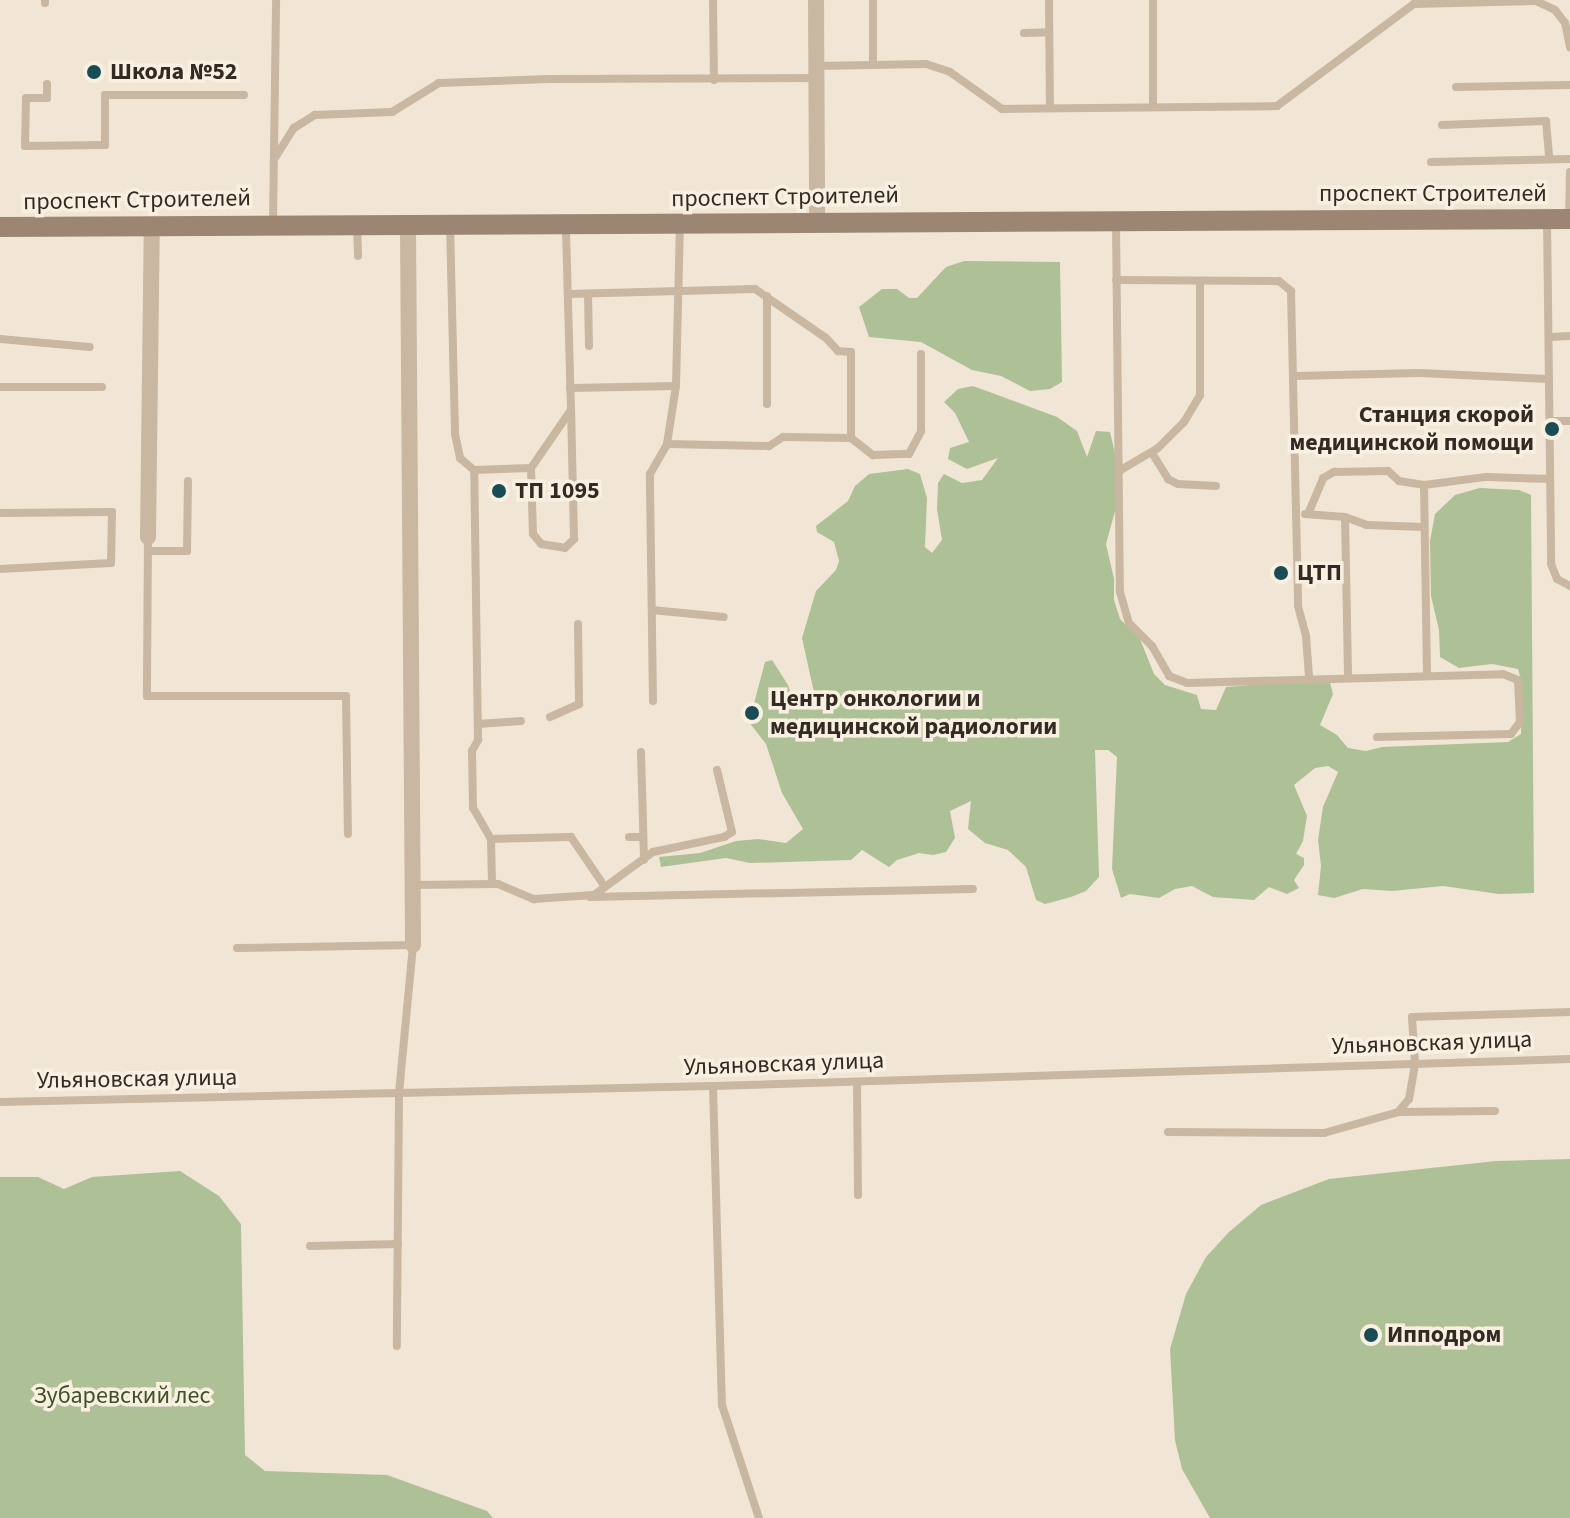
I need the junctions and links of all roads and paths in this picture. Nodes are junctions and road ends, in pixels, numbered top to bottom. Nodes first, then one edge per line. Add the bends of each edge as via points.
1 (276, 0) edge
2 (713, 0) edge
3 (816, 0) edge
4 (873, 0) edge
5 (1049, 0) edge
6 (1153, 0) edge
7 (1414, 2) edge
8 (1049, 32) junction
9 (1024, 33) dead end
10 (1570, 47) edge
11 (873, 64) junction
12 (817, 72) junction
13 (714, 80) junction
14 (47, 84) dead end
15 (1570, 85) edge
16 (1456, 87) dead end
17 (244, 95) dead end
18 (1153, 107) junction
19 (1050, 108) junction
20 (1442, 125) dead end
21 (275, 158) junction
22 (1549, 159) junction
23 (1570, 159) edge
24 (1431, 162) dead end
25 (1570, 172) edge
26 (1570, 219) edge
27 (1547, 220) junction
28 (1116, 221) junction
29 (817, 222) junction
30 (680, 224) junction
31 (273, 225) junction
32 (357, 225) junction
33 (408, 225) junction
34 (450, 225) junction
35 (566, 225) junction
36 (152, 226) junction
37 (0, 227) edge
38 (358, 256) dead end
39 (1116, 280) junction
40 (1200, 281) junction
41 (680, 291) junction
42 (568, 294) junction
43 (588, 294) junction
44 (767, 296) junction
45 (1570, 336) edge
46 (1549, 337) junction
47 (0, 339) edge
48 (589, 346) dead end
49 (90, 347) dead end
50 (921, 354) dead end
51 (1294, 376) junction
52 (1549, 379) junction
53 (676, 386) junction
54 (0, 387) edge
55 (102, 387) dead end
56 (570, 388) junction
57 (767, 404) dead end
58 (571, 410) junction
59 (1550, 421) junction
60 (1570, 421) edge
61 (851, 438) junction
62 (667, 444) junction
63 (1152, 453) junction
64 (531, 468) junction
65 (474, 470) junction
66 (1119, 471) junction
67 (1550, 479) junction
68 (188, 481) dead end
69 (1424, 485) junction
70 (1216, 486) dead end
71 (0, 513) edge
72 (1296, 514) junction
73 (1308, 514) junction
74 (1345, 517) junction
75 (1424, 527) junction
76 (148, 544) junction
77 (0, 569) edge
78 (1570, 586) edge
79 (652, 610) junction
80 (724, 617) dead end
81 (578, 624) dead end
82 (1348, 676) junction
83 (1427, 676) junction
84 (1309, 677) junction
85 (653, 701) dead end
86 (550, 717) dead end
87 (521, 721) dead end
88 (478, 724) junction
89 (1377, 737) dead end
90 (641, 752) dead end
91 (717, 770) dead end
92 (348, 834) dead end
93 (629, 837) dead end
94 (643, 837) junction
95 (491, 839) junction
96 (644, 860) junction
97 (492, 884) junction
98 (413, 885) junction
99 (605, 887) junction
100 (973, 889) dead end
101 (587, 897) junction
102 (413, 945) junction
103 (237, 948) dead end
104 (1570, 1012) edge
105 (1570, 1059) edge
106 (1415, 1064) junction
107 (857, 1082) junction
108 (713, 1086) junction
109 (399, 1094) junction
110 (0, 1102) edge
111 (1495, 1111) dead end
112 (1398, 1112) junction
113 (1168, 1132) dead end
114 (858, 1195) dead end
115 (398, 1244) junction
116 (310, 1246) dead end
117 (397, 1346) dead end
118 (759, 1518) edge

1 - 21 lane
2 - 13 lane
3 - 12 street
4 - 11 lane
5 - 8 lane
6 - 18 lane
7 - 10 lane via 1536,1 1555,10 1565,23
7 - 18 lane via 1277,106
8 - 9 lane
8 - 19 lane via 1054,64
11 - 12 lane
11 - 19 lane via 926,64 950,72 1002,109
12 - 13 lane
12 - 29 street
13 - 21 lane via 439,83 392,112 315,115 294,128
14 - 17 lane via 47,98 26,98 25,146 105,145 105,95
15 - 16 lane
18 - 19 lane
20 - 22 lane via 1546,121
21 - 31 lane
22 - 23 lane
22 - 24 lane
25 - 26 lane
26 - 27 main road, проспект Строителей
27 - 28 main road, проспект Строителей
27 - 46 lane
28 - 29 main road, проспект Строителей
28 - 39 lane
29 - 30 main road, проспект Строителей
30 - 35 main road, проспект Строителей
30 - 41 lane
31 - 32 main road, проспект Строителей
31 - 36 main road, проспект Строителей
32 - 33 main road, проспект Строителей
32 - 38 lane
33 - 34 main road, проспект Строителей
33 - 98 street
34 - 35 main road, проспект Строителей
34 - 65 lane via 455,434 460,458
35 - 42 lane
36 - 37 main road, проспект Строителей
36 - 76 street
39 - 40 lane
39 - 66 lane
40 - 51 lane via 1286,284 1294,301
40 - 63 lane via 1200,395 1184,422
41 - 43 lane
41 - 44 lane via 755,289
41 - 53 lane
42 - 43 lane
42 - 56 lane
43 - 48 lane
44 - 57 lane
44 - 61 lane via 838,351 851,352
45 - 46 lane
46 - 52 lane
47 - 49 lane
50 - 61 lane via 921,431 909,454 873,455
51 - 52 lane via 1420,373
51 - 72 lane
52 - 59 lane
53 - 56 lane
53 - 62 lane
54 - 55 lane
56 - 58 lane
58 - 64 lane
58 - 64 lane via 574,539 565,548 541,544 533,534
59 - 60 lane
59 - 67 lane
61 - 62 lane via 783,437 769,446
62 - 79 lane via 650,474
63 - 66 lane
63 - 70 lane via 1168,479
64 - 65 lane
65 - 88 lane
66 - 84 lane via 1124,612 1169,676 1187,683
67 - 69 lane via 1486,477
67 - 78 lane via 1551,564 1557,579
68 - 76 lane via 187,551
69 - 73 lane via 1399,481 1388,471 1334,472 1323,478
69 - 75 lane
71 - 77 lane via 112,512 111,563
72 - 73 lane
72 - 84 lane via 1298,606
73 - 74 lane
74 - 75 lane via 1367,525
74 - 82 lane
75 - 83 lane
76 - 92 lane via 147,696 346,696
79 - 80 lane
79 - 85 lane
81 - 86 lane via 579,704
82 - 83 lane
82 - 84 lane
83 - 89 lane via 1511,675 1518,680 1518,728 1503,735
87 - 88 lane
88 - 95 lane via 472,751 473,808
90 - 94 lane
91 - 96 lane via 732,832 669,847
93 - 94 lane
94 - 96 lane
95 - 97 lane
95 - 99 lane via 571,837
96 - 99 lane
97 - 98 lane
97 - 101 lane via 511,886 534,899
98 - 102 street
99 - 101 lane
100 - 101 lane
102 - 103 lane
102 - 109 lane
104 - 106 lane via 1412,1017
105 - 106 lane, Ульяновская улица
106 - 107 lane, Ульяновская улица
106 - 112 lane via 1409,1099
107 - 108 lane, Ульяновская улица
107 - 114 lane
108 - 109 lane, Ульяновская улица
108 - 118 lane via 722,1405
109 - 110 lane, Ульяновская улица
109 - 115 lane
111 - 112 lane
112 - 113 lane via 1324,1133
115 - 116 lane
115 - 117 lane

